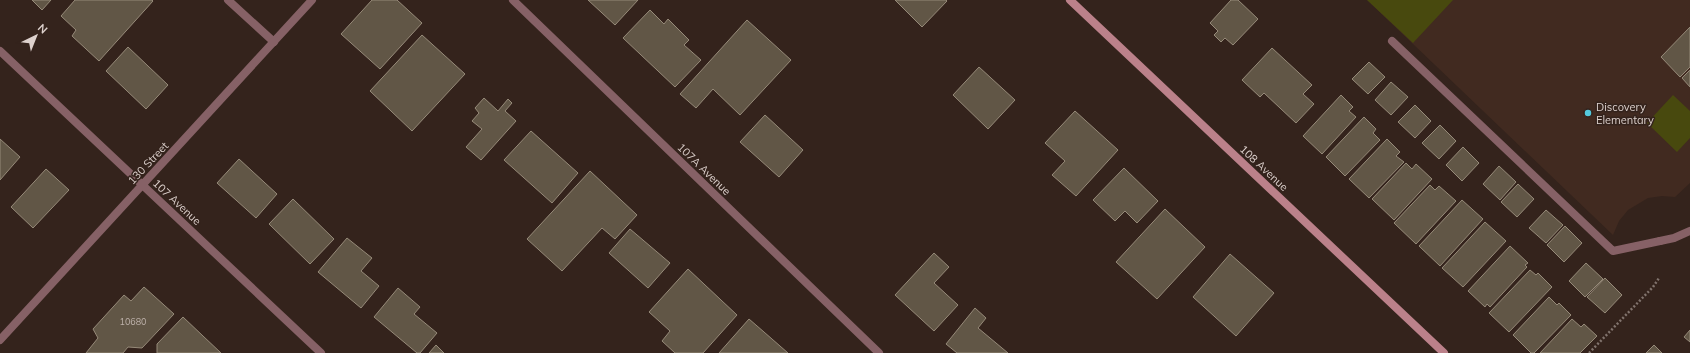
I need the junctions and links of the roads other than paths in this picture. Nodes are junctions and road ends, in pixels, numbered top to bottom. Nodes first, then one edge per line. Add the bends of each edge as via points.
1 (228, 0) edge
2 (312, 0) edge
3 (513, 0) edge
4 (1070, 0) edge
5 (1392, 41) dead end
6 (274, 42) junction
7 (0, 51) edge
8 (142, 185) junction
9 (1690, 231) edge
10 (0, 340) edge
11 (321, 353) edge
12 (879, 353) edge
13 (1444, 353) edge

1 - 6 street
2 - 6 street, 130 Street
3 - 12 street, 107A Avenue
4 - 13 main road, 108 Avenue
5 - 9 street via 1613,251 1674,238
6 - 8 street, 130 Street
7 - 8 street, 107 Avenue
8 - 10 street, 130 Street
8 - 11 street, 107 Avenue

